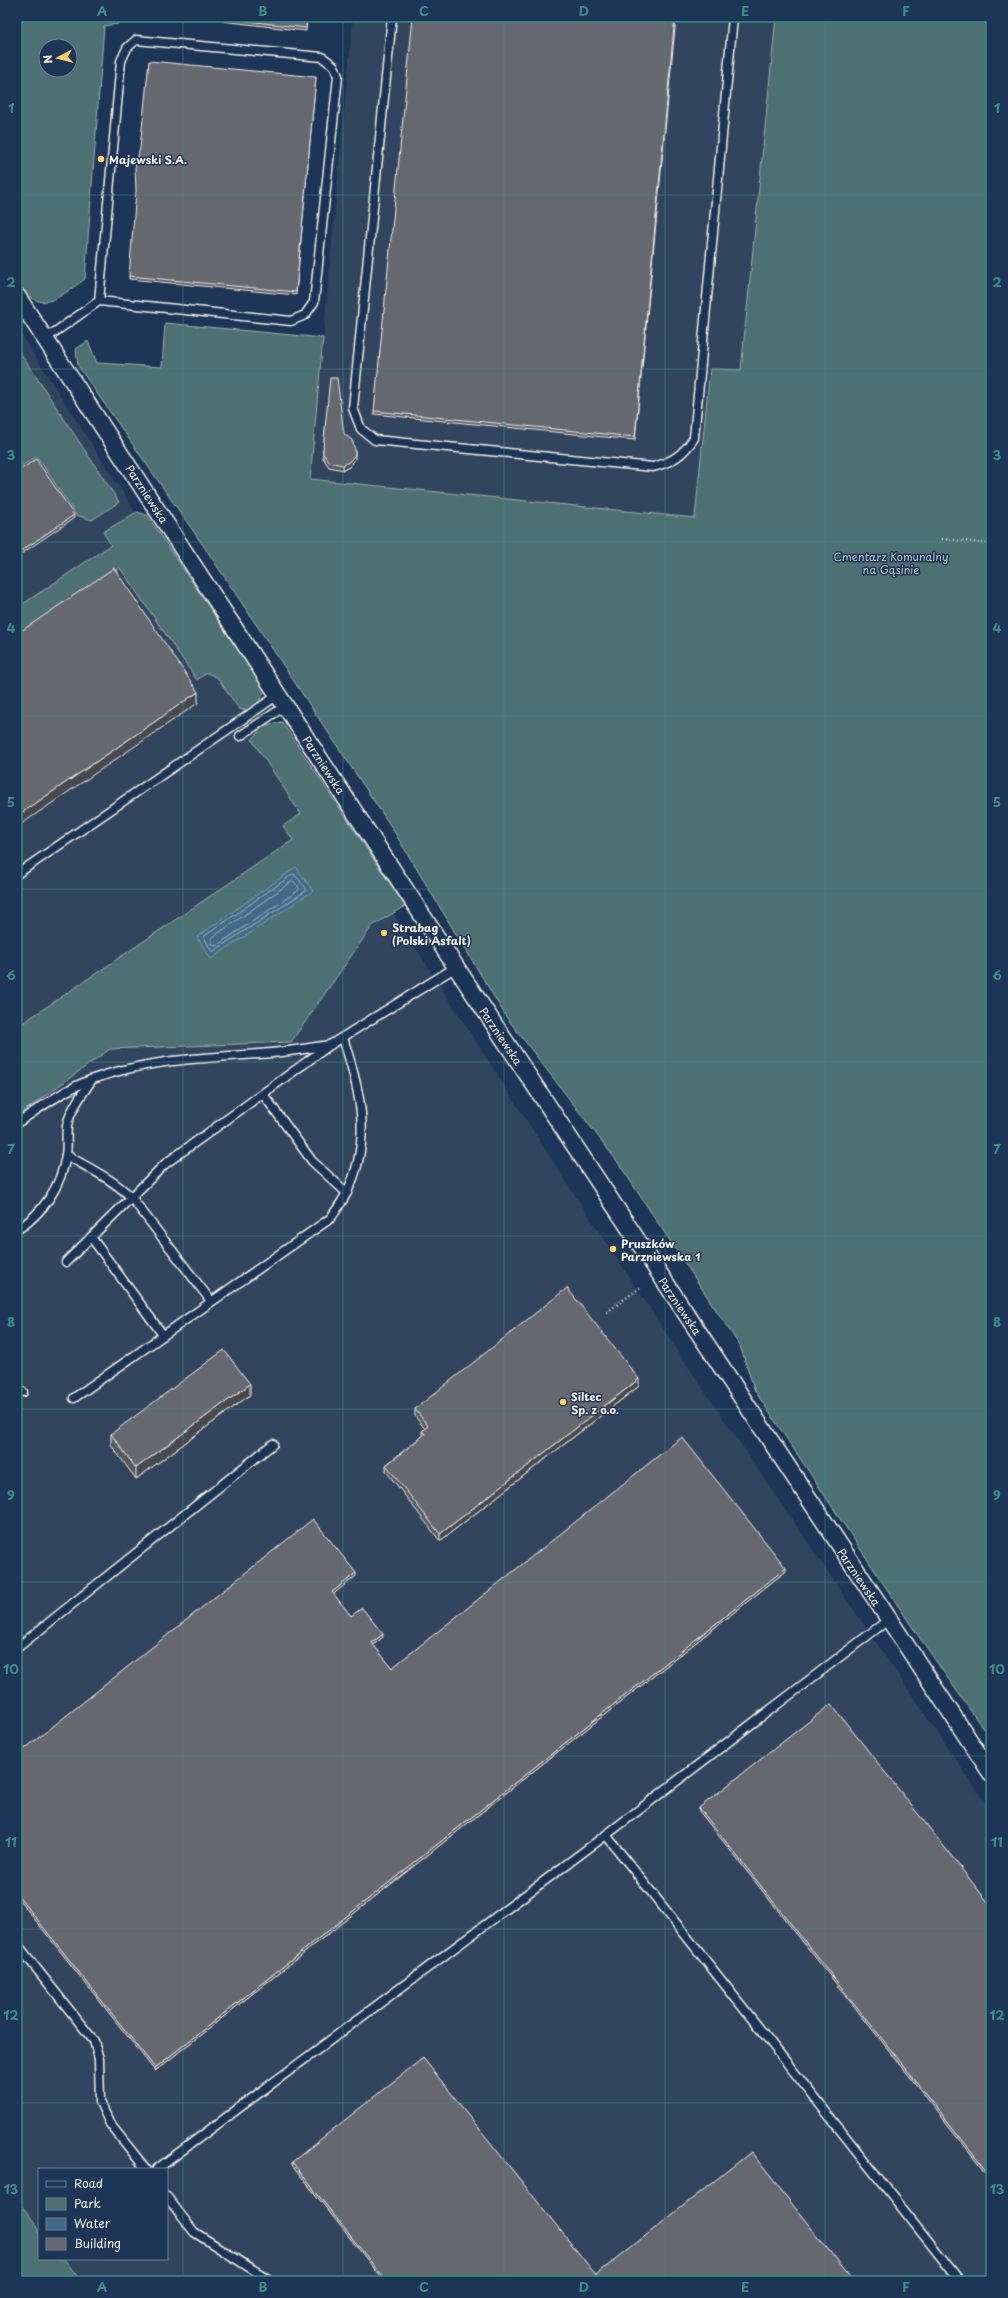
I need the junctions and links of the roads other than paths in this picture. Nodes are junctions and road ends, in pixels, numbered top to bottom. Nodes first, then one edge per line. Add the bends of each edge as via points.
1 (392, 17) edge
2 (733, 17) edge
3 (100, 301) junction
4 (18, 302) edge
5 (45, 339) junction
6 (282, 701) junction
7 (240, 736) dead end
8 (17, 874) edge
9 (456, 967) junction
10 (343, 1038) junction
11 (330, 1045) junction
12 (92, 1079) junction
13 (263, 1094) junction
14 (17, 1123) edge
15 (66, 1155) junction
16 (347, 1193) junction
17 (131, 1197) junction
18 (17, 1230) edge
19 (91, 1237) junction
20 (66, 1262) dead end
21 (211, 1301) junction
22 (163, 1335) junction
23 (74, 1398) dead end
24 (272, 1444) dead end
25 (888, 1620) junction
26 (17, 1648) edge
27 (991, 1773) edge
28 (606, 1835) junction
29 (17, 1944) edge
30 (145, 2168) edge
31 (158, 2168) edge
32 (168, 2199) edge
33 (271, 2281) edge
34 (960, 2281) edge

1 - 2 lane via 353,408 360,429 375,440 653,467 678,457 694,438
3 - 3 lane via 291,321 305,315 314,302 338,76 334,66 322,57 136,40 127,48 121,61
3 - 5 lane
4 - 5 street, Parzniewska
5 - 6 street, Parzniewska
6 - 7 lane
6 - 8 lane
6 - 9 street, Parzniewska
9 - 10 lane
9 - 25 street, Parzniewska
10 - 11 lane
10 - 16 lane via 357,1080 362,1107 358,1157
11 - 12 lane via 273,1053 190,1058 123,1069
11 - 13 lane
12 - 14 lane via 55,1097
12 - 15 lane via 77,1100 68,1122
13 - 16 lane via 312,1161
13 - 17 lane via 164,1164
15 - 17 lane via 100,1173
15 - 18 lane via 59,1178 46,1205
16 - 21 lane via 331,1218
17 - 19 lane
17 - 21 lane
19 - 20 lane
19 - 22 lane
21 - 22 lane
22 - 23 lane
24 - 26 lane
25 - 27 street, Parzniewska
25 - 28 lane
28 - 31 lane
28 - 34 lane
29 - 30 lane via 94,2041 99,2059 100,2102 110,2124
32 - 33 lane via 194,2232

